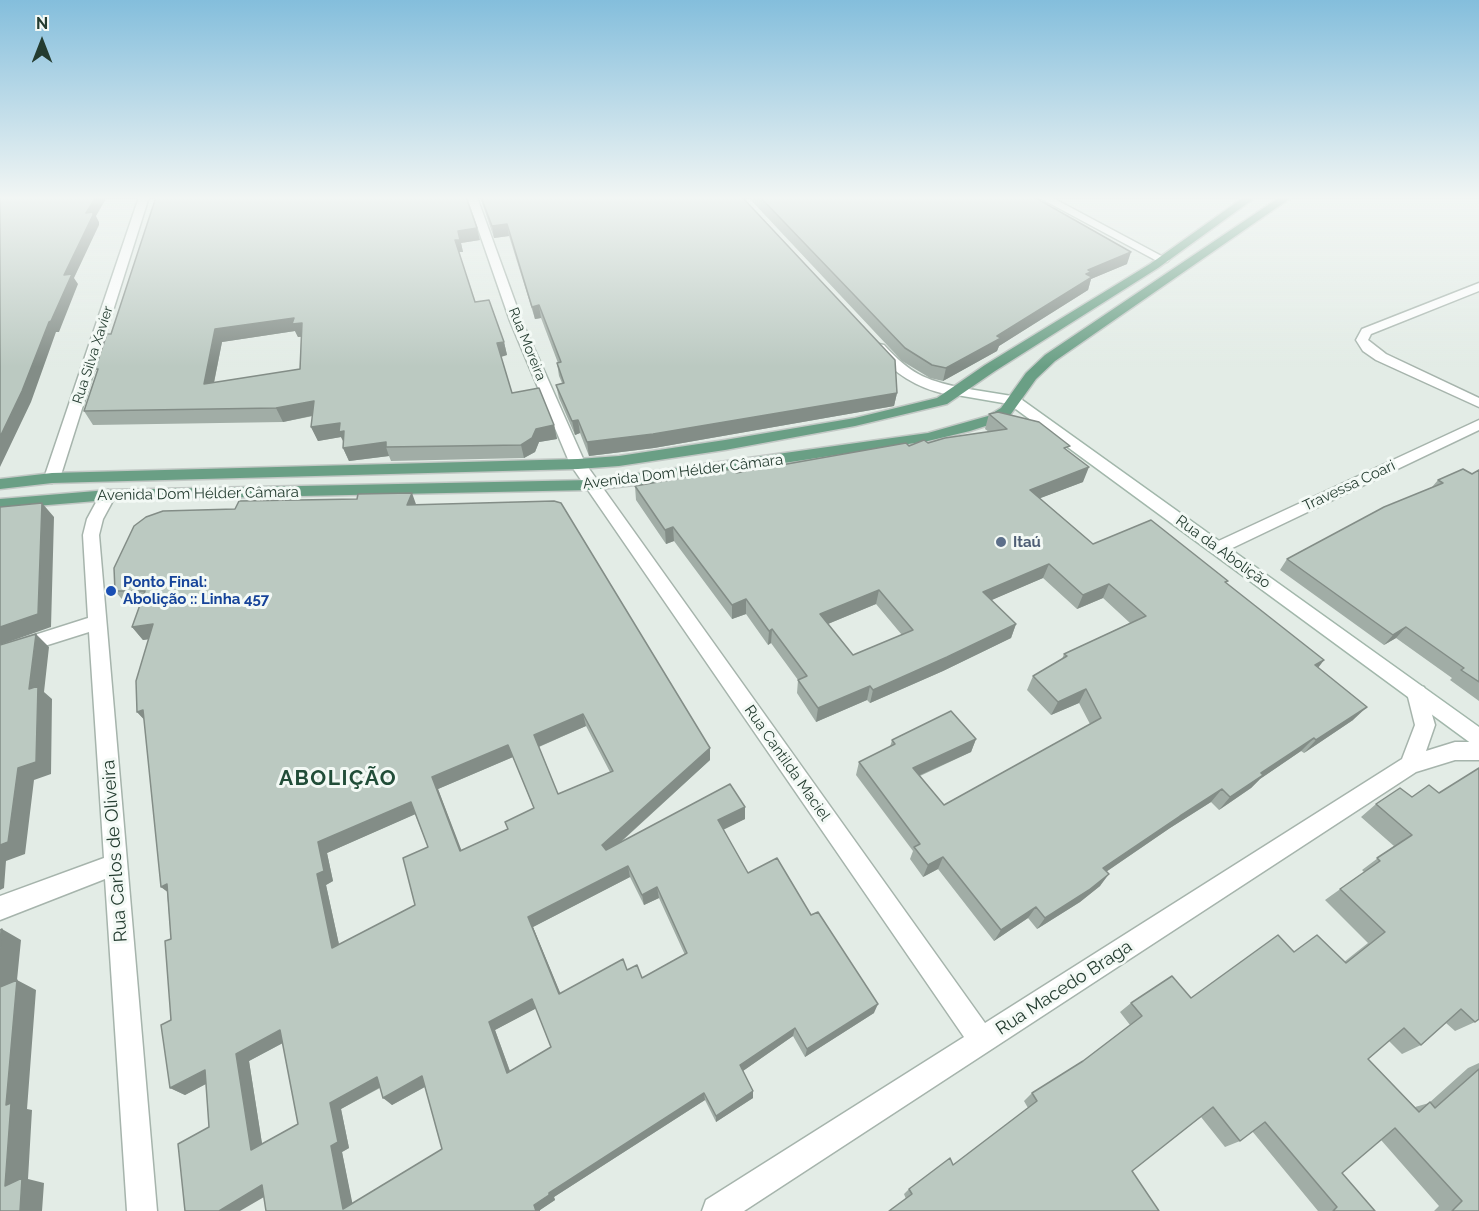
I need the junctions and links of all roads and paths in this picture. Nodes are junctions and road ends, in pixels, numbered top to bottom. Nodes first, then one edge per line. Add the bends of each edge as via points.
1 (125, 254) edge
2 (492, 254) edge
3 (1151, 254) edge
4 (1172, 254) edge
5 (1203, 254) edge
6 (1163, 260) junction
7 (1479, 287) edge
8 (872, 341) edge
9 (956, 391) junction
10 (1013, 400) junction
11 (1479, 403) edge
12 (1479, 424) edge
13 (578, 464) junction
14 (52, 478) junction
15 (0, 484) edge
16 (591, 485) junction
17 (108, 495) junction
18 (0, 504) edge
19 (1218, 548) junction
20 (98, 622) junction
21 (0, 652) edge
22 (1417, 693) junction
23 (1479, 738) edge
24 (1479, 751) edge
25 (1410, 765) junction
26 (116, 864) junction
27 (0, 908) edge
28 (982, 1041) junction
29 (142, 1211) edge
30 (717, 1211) edge

1 - 14 street, Rua Silva Xavier
2 - 13 street, Rua Moreira via 516,321
3 - 6 street
4 - 6 main road, Avenida Dom Hélder Câmara
5 - 10 main road, Avenida Dom Hélder Câmara via 1072,341 1031,376
6 - 9 main road, Avenida Dom Hélder Câmara
7 - 11 street via 1366,332 1362,340 1381,357
8 - 9 street, Rua da Abolição via 906,375 930,386
9 - 10 street, Rua da Abolição
9 - 13 main road, Avenida Dom Hélder Câmara via 942,401 855,422 620,461
10 - 16 main road, Avenida Dom Hélder Câmara via 993,419 928,437
10 - 19 street, Rua da Abolição
12 - 19 street, Travessa Coari
13 - 14 main road, Avenida Dom Hélder Câmara
13 - 16 street, Rua Moreira
14 - 15 main road, Avenida Dom Hélder Câmara
16 - 17 main road, Avenida Dom Hélder Câmara
16 - 28 street, Rua Cantilda Maciel
17 - 18 main road, Avenida Dom Hélder Câmara
17 - 20 street, Rua Carlos de Oliveira via 94,519 91,535
19 - 22 street, Rua da Abolição
20 - 21 street
20 - 26 street, Rua Carlos de Oliveira
22 - 23 street, Rua da Abolição
22 - 25 street via 1425,724
24 - 25 street, Rua Macedo Braga via 1455,751
25 - 28 street, Rua Macedo Braga
26 - 27 street
26 - 29 street, Rua Carlos de Oliveira
28 - 30 street, Rua Macedo Braga

